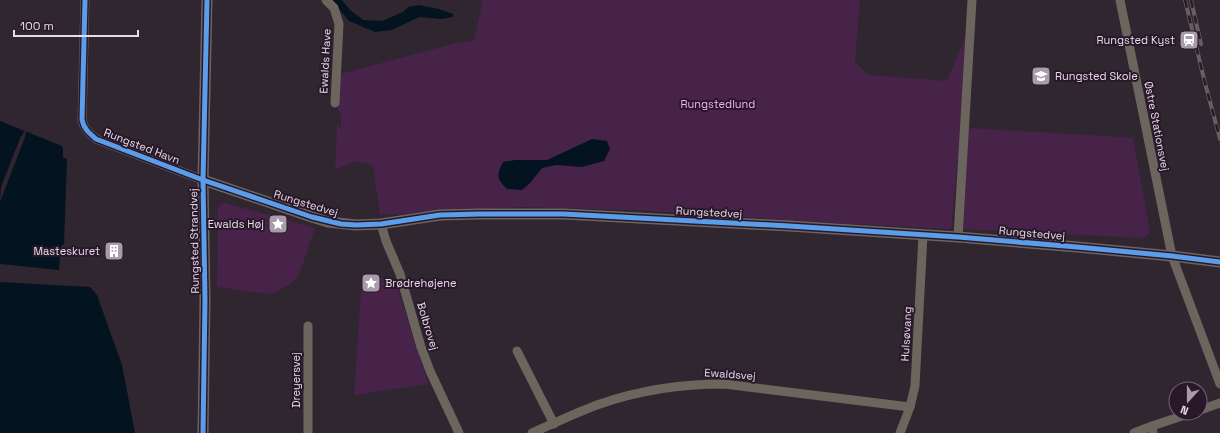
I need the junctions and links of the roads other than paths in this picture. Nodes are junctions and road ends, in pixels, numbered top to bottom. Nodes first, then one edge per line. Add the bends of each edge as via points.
1 (85, 0) edge
2 (207, 0) edge
3 (326, 0) edge
4 (972, 0) edge
5 (1120, 0) edge
6 (335, 103) dead end
7 (203, 180) junction
8 (381, 224) junction
9 (923, 235) junction
10 (958, 237) junction
11 (1172, 256) junction
12 (1220, 262) edge
13 (308, 326) dead end
14 (517, 351) dead end
15 (1220, 384) edge
16 (1220, 403) edge
17 (910, 407) junction
18 (1208, 407) edge
19 (1173, 421) edge
20 (554, 424) junction
21 (1153, 430) edge
22 (203, 433) edge
23 (308, 433) edge
24 (459, 433) edge
25 (532, 433) edge
26 (900, 433) edge
27 (1134, 433) edge

1 - 7 street, Rungsted Havn via 82,120 87,132 102,142
2 - 7 main road, Rungsted Strandvej
3 - 6 street, Ewalds Have via 334,8 339,24
4 - 10 street
5 - 11 street, Østre Stationsvej
7 - 8 main road, Rungstedvej via 328,222
7 - 22 main road, Rungsted Strandvej
8 - 9 main road, Rungstedvej via 440,215 564,214
8 - 24 street, Bolbrovej via 400,274 421,347
9 - 10 main road, Rungstedvej
9 - 17 street, Hulsøvang via 915,386
10 - 11 main road, Rungstedvej
11 - 12 main road, Rungstedvej
11 - 15 street, Østre Stationsvej
13 - 23 street, Dreyersvej
14 - 20 street
16 - 18 street
17 - 20 street, Ewaldsvej via 724,384 698,384 634,394 600,404
17 - 26 street, Hulsøvang
19 - 21 street
20 - 25 street, Ewaldsvej
21 - 27 street

